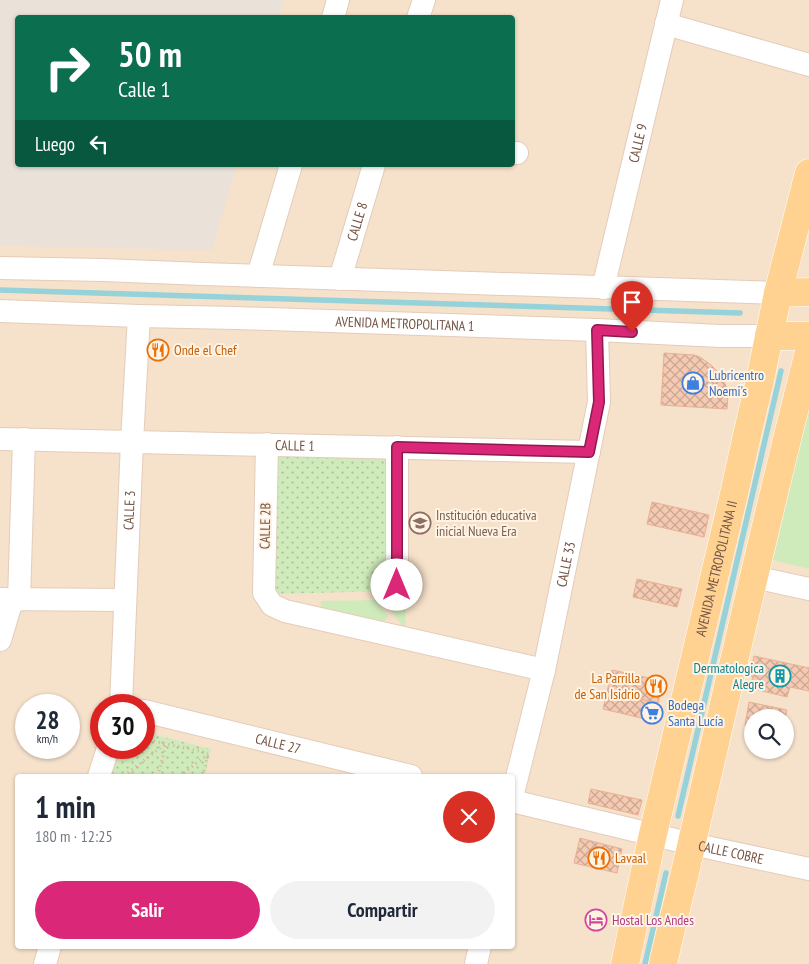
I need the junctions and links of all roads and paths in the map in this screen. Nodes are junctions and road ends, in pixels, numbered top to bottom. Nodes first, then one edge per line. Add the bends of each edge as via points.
1 (338, 0) edge
2 (424, 0) edge
3 (672, 0) edge
4 (334, 15) edge
5 (419, 15) edge
6 (666, 24) junction
7 (809, 65) edge
8 (289, 167) edge
9 (373, 167) edge
10 (809, 173) edge
11 (0, 268) edge
12 (258, 276) junction
13 (340, 279) junction
14 (603, 288) junction
15 (809, 292) edge
16 (778, 293) junction
17 (0, 311) edge
18 (139, 316) junction
19 (597, 330) junction
20 (769, 336) junction
21 (809, 336) edge
22 (809, 352) edge
23 (0, 439) edge
24 (24, 439) junction
25 (132, 442) junction
26 (266, 444) junction
27 (397, 447) junction
28 (589, 452) junction
29 (754, 577) junction
30 (397, 585) dead end
31 (809, 589) edge
32 (11, 600) edge
33 (125, 600) junction
34 (0, 640) edge
35 (544, 670) junction
36 (121, 694) edge
37 (155, 714) edge
38 (155, 742) edge
39 (166, 744) junction
40 (208, 753) junction
41 (104, 759) edge
42 (100, 774) edge
43 (127, 774) edge
44 (158, 774) edge
45 (182, 774) edge
46 (203, 774) edge
47 (403, 774) edge
48 (515, 785) edge
49 (515, 802) edge
50 (653, 834) junction
51 (692, 844) junction
52 (809, 868) edge
53 (49, 949) edge
54 (479, 949) edge
55 (45, 964) edge
56 (476, 964) edge
57 (625, 964) edge
58 (663, 964) edge

1 - 4 street
2 - 5 street
3 - 6 street, CALLE 9
6 - 7 street
6 - 14 street, CALLE 9
8 - 12 street
9 - 13 street, CALLE 8
10 - 16 main road, AVENIDA METROPOLITANA II
11 - 12 street
12 - 13 street
13 - 14 street
14 - 16 street
15 - 16 main road
16 - 20 main road, AVENIDA METROPOLITANA II
17 - 18 street, AVENIDA METROPOLITANA 1
18 - 19 street, AVENIDA METROPOLITANA 1
18 - 25 street, CALLE 3
19 - 20 street, AVENIDA METROPOLITANA 1
19 - 28 street, CALLE 33 via 599,402
20 - 21 main road, AVENIDA METROPOLITANA 1
20 - 50 main road, AVENIDA METROPOLITANA II
22 - 29 main road
23 - 24 street, CALLE 1
24 - 25 street, CALLE 1
24 - 32 street
25 - 26 street, CALLE 1
25 - 33 street, CALLE 3
26 - 27 street, CALLE 1
26 - 35 street, CALLE 2B via 264,593 272,605 285,611
27 - 28 street, CALLE 1
27 - 30 street
28 - 35 street, CALLE 33
29 - 31 street
29 - 51 main road
32 - 33 street
32 - 34 street
33 - 36 street, CALLE 3
35 - 48 street, CALLE 33
37 - 47 street, CALLE 27
38 - 39 path
39 - 40 path
39 - 43 path
39 - 44 path
40 - 45 path
40 - 46 path
41 - 42 street
49 - 50 street
50 - 51 street, CALLE COBRE
50 - 57 main road, AVENIDA METROPOLITANA II
51 - 52 street, CALLE COBRE
51 - 58 main road
53 - 55 street
54 - 56 street

